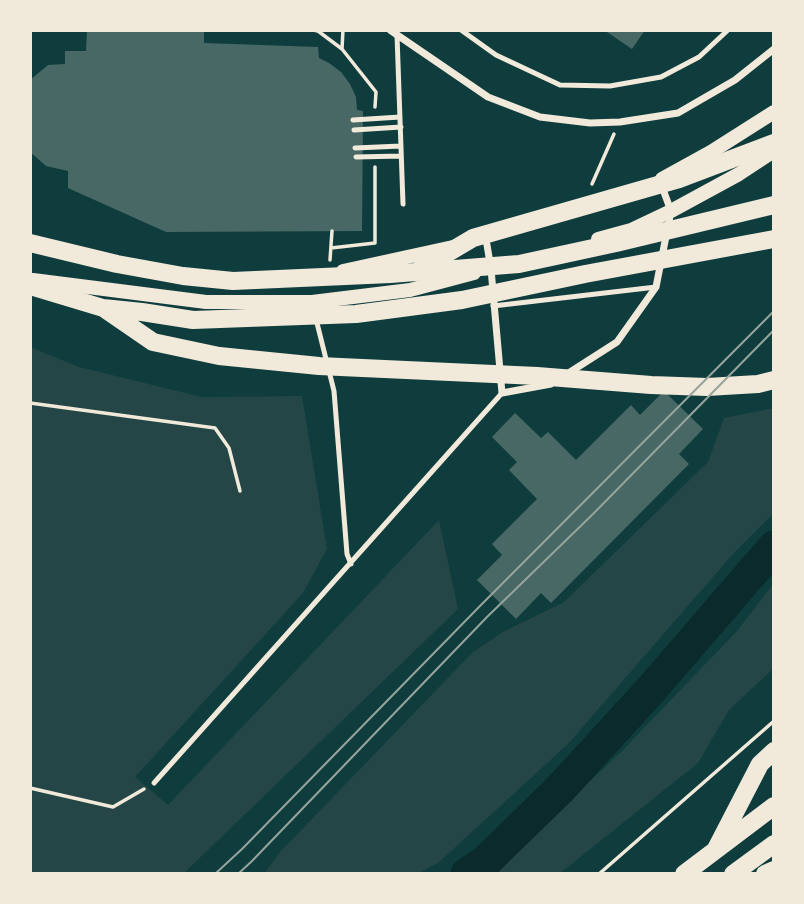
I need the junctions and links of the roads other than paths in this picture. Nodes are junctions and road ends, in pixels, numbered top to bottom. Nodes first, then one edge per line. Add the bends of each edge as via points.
1 (390, 30) edge
2 (461, 30) edge
3 (728, 30) edge
4 (397, 35) junction
5 (774, 49) edge
6 (774, 112) edge
7 (400, 117) junction
8 (353, 120) dead end
9 (401, 127) junction
10 (354, 130) dead end
11 (774, 143) edge
12 (401, 146) junction
13 (355, 148) dead end
14 (774, 151) edge
15 (401, 156) junction
16 (356, 157) dead end
17 (660, 180) junction
18 (403, 204) dead end
19 (774, 205) edge
20 (671, 211) junction
21 (486, 239) junction
22 (774, 239) edge
23 (30, 245) edge
24 (491, 269) junction
25 (416, 271) junction
26 (30, 280) edge
27 (30, 286) edge
28 (656, 287) junction
29 (312, 302) junction
30 (493, 306) junction
31 (103, 308) junction
32 (774, 380) edge
33 (502, 393) junction
34 (351, 564) junction
35 (774, 751) edge
36 (155, 783) road end
37 (774, 806) edge
38 (774, 844) edge
39 (716, 849) junction
40 (774, 870) edge
41 (684, 874) edge
42 (733, 874) edge
43 (765, 874) edge

1 - 4 street
2 - 3 lane via 496,55 560,85 610,86 661,77 699,57
4 - 5 street via 488,97 540,117 590,123 678,113 735,80
4 - 7 lane
6 - 17 main road
7 - 8 lane
7 - 9 lane
9 - 10 lane
9 - 12 lane
11 - 25 highway via 679,179 473,238
12 - 13 lane
12 - 15 lane
14 - 20 main road
15 - 16 lane
15 - 18 lane
17 - 20 street
17 - 21 main road
19 - 25 highway via 519,264
20 - 24 main road via 631,230
20 - 28 street
21 - 23 main road via 337,272 191,276 76,259
21 - 24 street
22 - 31 highway via 462,300 356,314 193,320
23 - 25 highway via 183,276 233,281
24 - 29 main road via 410,290
24 - 30 street
26 - 29 main road via 206,302
27 - 31 highway
28 - 30 lane
28 - 33 street via 617,342 550,384
29 - 34 lane via 334,391 346,554
30 - 33 street
31 - 32 highway via 153,342 219,356 651,385 707,387
33 - 34 lane
34 - 36 lane
35 - 39 highway via 760,764
37 - 39 highway
38 - 42 highway
39 - 41 highway
40 - 43 highway

